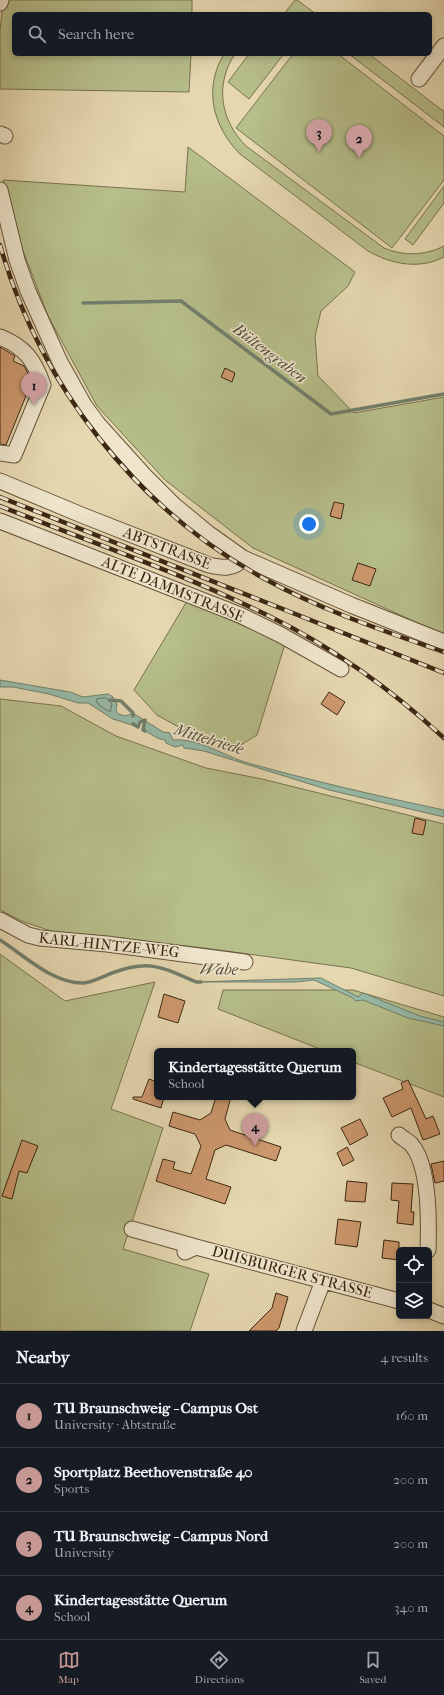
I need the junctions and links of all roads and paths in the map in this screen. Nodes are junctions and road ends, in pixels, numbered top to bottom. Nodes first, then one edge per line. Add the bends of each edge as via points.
1 (0, 0) edge
2 (0, 3) edge
3 (444, 46) edge
4 (419, 80) dead end
5 (0, 190) edge
6 (0, 337) edge
7 (0, 453) edge
8 (0, 480) edge
9 (0, 521) edge
10 (243, 558) junction
11 (444, 642) edge
12 (341, 669) dead end
13 (0, 920) edge
14 (245, 962) dead end
15 (398, 1135) dead end
16 (132, 1228) dead end
17 (428, 1247) edge
18 (323, 1281) junction
19 (396, 1300) edge
20 (432, 1311) edge
21 (444, 1316) edge
22 (304, 1331) edge

1 - 2 street
3 - 4 street
5 - 10 street via 17,260 28,291 60,362 84,405 114,443 169,500
6 - 7 street via 25,351 36,366 42,385 14,455
8 - 10 street, ABTSTRASSE via 209,565 237,565
9 - 12 street, ALTE DAMMSTRASSE via 240,615
10 - 11 street
13 - 14 street, KARL-HINTZE-WEG via 28,935 40,938
15 - 17 street via 412,1144 421,1163 425,1181
16 - 18 street, DUISBURGER STRASSE via 191,1249
18 - 19 street, DUISBURGER STRASSE
18 - 22 street
20 - 21 street

